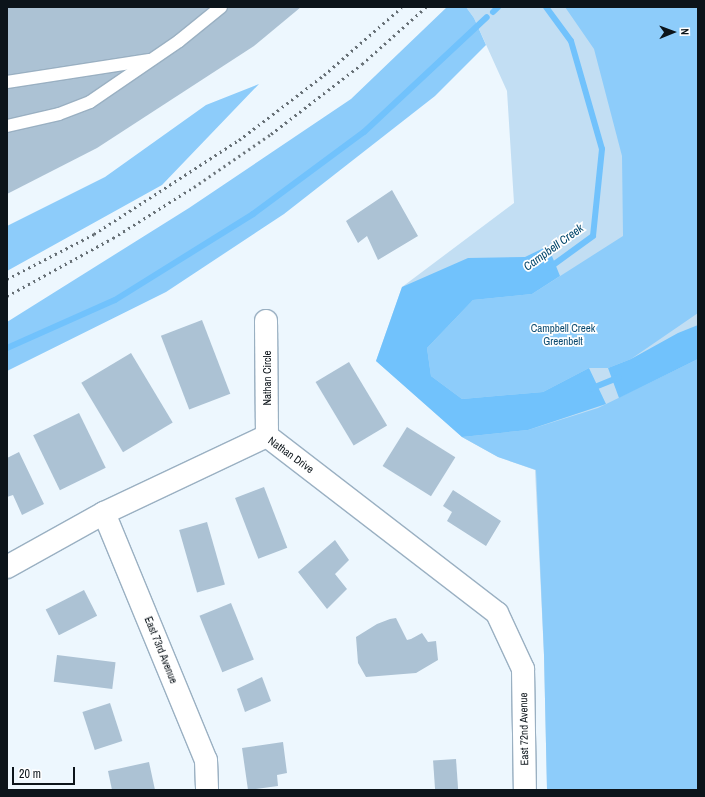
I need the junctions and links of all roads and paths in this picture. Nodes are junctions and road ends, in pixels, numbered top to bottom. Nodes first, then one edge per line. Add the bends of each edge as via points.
1 (220, 7) edge
2 (152, 59) junction
3 (7, 82) edge
4 (7, 126) edge
5 (266, 321) dead end
6 (267, 436) junction
7 (104, 513) junction
8 (7, 567) edge
9 (523, 669) joint
10 (207, 790) edge
11 (526, 790) edge

1 - 2 lane via 178,42
2 - 3 lane
2 - 4 lane via 90,102 59,114
5 - 6 street, Nathan Circle
6 - 7 street, Nathan Drive
6 - 9 street, Nathan Drive via 497,613
7 - 8 street, Nathan Drive
7 - 10 street, East 73rd Avenue via 206,760
9 - 11 street, East 72nd Avenue

